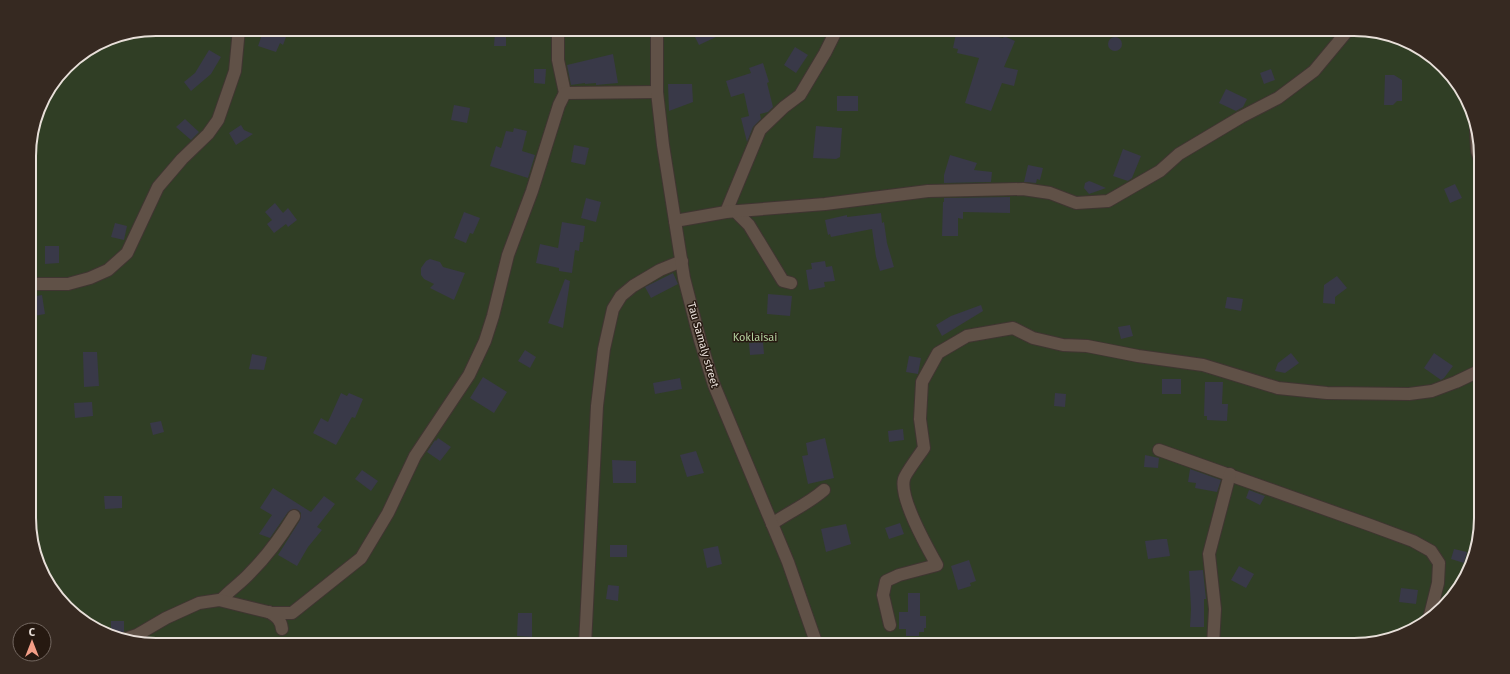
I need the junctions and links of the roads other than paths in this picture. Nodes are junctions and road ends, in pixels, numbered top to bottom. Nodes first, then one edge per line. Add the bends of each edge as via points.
1 (239, 36) edge
2 (558, 36) edge
3 (657, 36) edge
4 (834, 36) edge
5 (1342, 36) edge
6 (657, 92) junction
7 (565, 93) junction
8 (730, 211) junction
9 (675, 221) junction
10 (682, 261) junction
11 (792, 283) dead end
12 (36, 284) edge
13 (1474, 373) edge
14 (1159, 450) dead end
15 (1230, 474) junction
16 (824, 490) dead end
17 (294, 516) dead end
18 (772, 524) junction
19 (221, 600) junction
20 (1431, 609) edge
21 (268, 612) junction
22 (890, 625) dead end
23 (282, 629) dead end
24 (134, 636) edge
25 (585, 638) edge
26 (815, 638) edge
27 (1213, 638) edge

1 - 12 street via 235,70 218,120 158,187 127,253 108,270 82,280 68,284
2 - 7 street via 558,60
3 - 6 street, Tau Samaly street
4 - 8 street via 800,95 760,130
5 - 8 street via 1314,70 1278,98 1179,154 1160,171 1108,201 1076,203 1050,193 1023,189 928,191 826,204
6 - 7 street
6 - 9 street, Tau Samaly street
7 - 21 street via 508,255 485,341 469,375 415,456 388,513 361,558 292,613
8 - 9 street
8 - 11 street via 749,225 784,281
9 - 10 street, Tau Samaly street
10 - 18 street, Tau Samaly street via 700,340 714,385
10 - 25 street via 633,286 621,296 613,309 604,349 597,406
13 - 22 street via 1432,390 1409,394 1327,393 1278,388 1203,365 1087,346 1063,345 1033,338 1013,328 966,336 938,353 922,382 920,419 924,448 904,478 903,489 910,511 936,565 886,581 883,595
14 - 15 street
15 - 20 street via 1413,541 1431,551 1439,563 1438,583
15 - 27 street via 1210,554 1215,609
16 - 18 street via 807,504
17 - 19 street via 280,540
18 - 26 street, Tau Samaly street via 800,593
19 - 21 street
19 - 24 street via 198,603
21 - 23 street via 281,622

